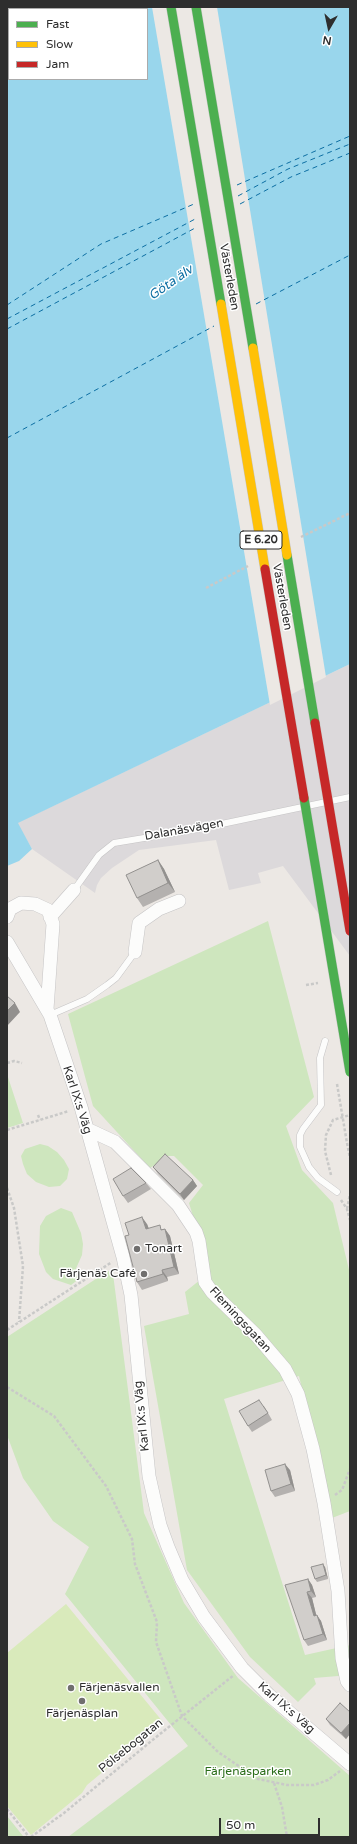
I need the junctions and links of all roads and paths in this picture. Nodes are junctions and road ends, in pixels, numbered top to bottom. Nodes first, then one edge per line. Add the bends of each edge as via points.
1 (171, 7) edge
2 (196, 7) edge
3 (350, 797) edge
4 (74, 890) joint
5 (179, 902) dead end
6 (7, 917) edge
7 (50, 917) junction
8 (350, 932) edge
9 (8, 947) edge
10 (135, 952) joint
11 (320, 982) dead end
12 (306, 985) dead end
13 (49, 1012) junction
14 (324, 1041) dead end
15 (7, 1063) edge
16 (22, 1063) dead end
17 (350, 1072) edge
18 (81, 1107) junction
19 (38, 1115) dead end
20 (350, 1115) edge
21 (40, 1120) junction
22 (87, 1129) junction
23 (7, 1130) edge
24 (347, 1143) dead end
25 (350, 1158) edge
26 (7, 1188) edge
27 (337, 1192) junction
28 (350, 1194) edge
29 (347, 1209) junction
30 (350, 1220) edge
31 (123, 1257) junction
32 (19, 1322) junction
33 (7, 1330) edge
34 (7, 1388) edge
35 (350, 1469) edge
36 (324, 1503) junction
37 (242, 1668) junction
38 (350, 1685) edge
39 (182, 1716) junction
40 (349, 1763) edge
41 (274, 1784) junction
42 (7, 1809) edge
43 (30, 1837) edge
44 (287, 1837) edge

1 - 17 highway, Västerleden / E 6.20, bridge
2 - 8 highway, Västerleden / E 6.20, bridge
3 - 4 lane, Dalanäsvägen via 198,829 114,843 99,855
4 - 7 street, Dalanäsvägen
5 - 10 street via 159,908 139,923
6 - 7 street via 10,909 21,903 35,904 48,910
7 - 13 street, Karl IX:s Väg via 52,924
9 - 13 street, Karl IX:s Väg
10 - 13 lane via 116,978 107,985 86,999
11 - 12 path
13 - 18 street, Karl IX:s Väg
14 - 27 lane via 320,1058 321,1105 303,1129 300,1147 309,1167 318,1178
15 - 16 path
18 - 21 path
18 - 22 street, Karl IX:s Väg
19 - 21 path
20 - 27 path via 333,1120 326,1135 327,1164
21 - 23 path
22 - 31 street, Karl IX:s Väg
22 - 36 street, Flemingsgatan via 116,1142 178,1205 196,1232 205,1282 285,1369 298,1394
24 - 25 path
26 - 32 path via 14,1208 22,1266
27 - 29 path
28 - 29 path
29 - 30 path
31 - 32 path
31 - 37 street, Karl IX:s Väg via 131,1295 148,1476 160,1525 182,1580 204,1616
32 - 33 path
34 - 39 path via 54,1416 106,1486 132,1539 136,1564 157,1622 156,1642
35 - 36 path via 342,1490
36 - 38 street, Flemingsgatan via 338,1591 342,1658
37 - 39 path, Pölsebogatan
37 - 40 street, Karl IX:s Väg via 269,1695
39 - 41 path via 218,1752 258,1779
39 - 43 path, Pölsebogatan via 64,1813
40 - 41 path via 338,1773 314,1785
41 - 44 path via 282,1807
42 - 43 path

